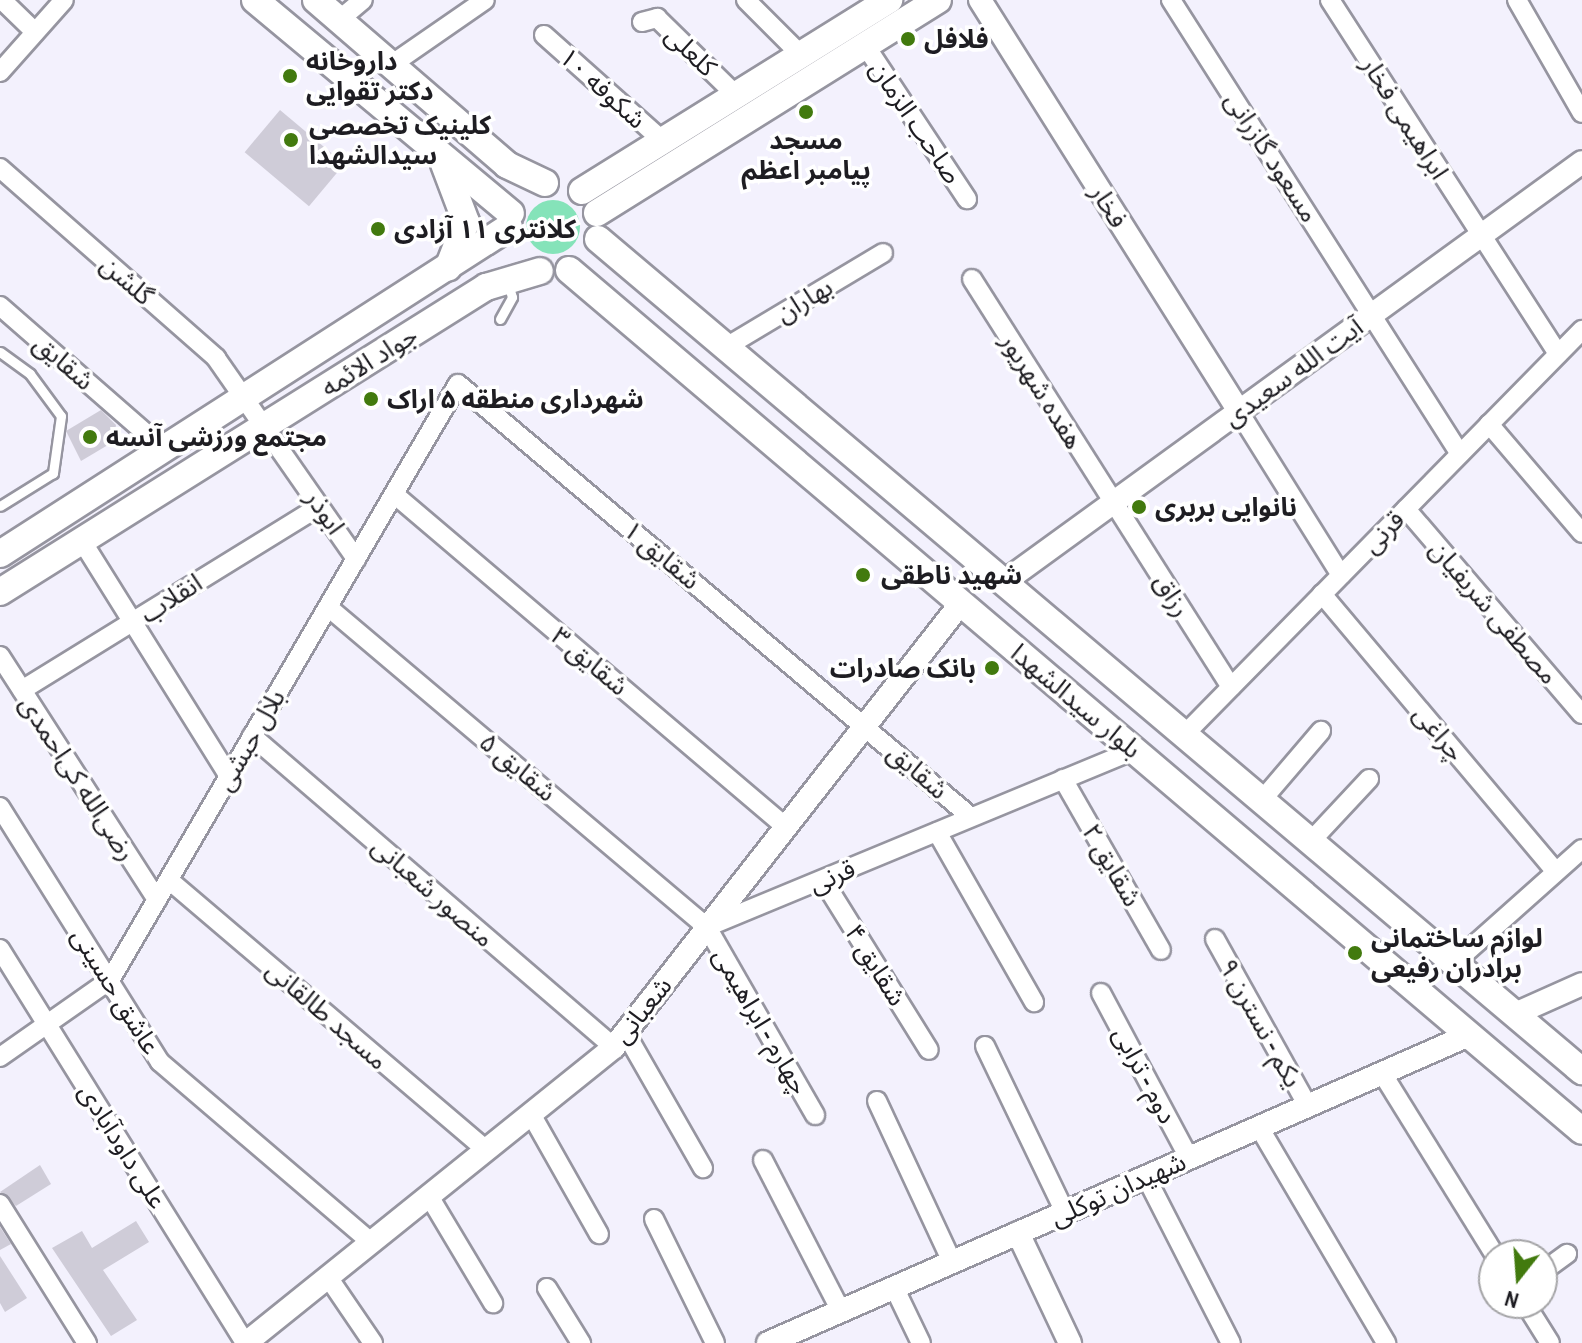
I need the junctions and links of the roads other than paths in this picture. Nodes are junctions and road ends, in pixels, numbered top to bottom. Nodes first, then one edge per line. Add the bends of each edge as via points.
1 (2, 0) edge
2 (64, 0) edge
3 (255, 0) edge
4 (316, 0) edge
5 (363, 0) edge
6 (485, 0) edge
7 (746, 0) edge
8 (889, 0) edge
9 (938, 0) edge
10 (980, 0) edge
11 (1171, 0) edge
12 (1330, 0) edge
13 (1517, 0) edge
14 (339, 20) junction
15 (642, 22) dead end
16 (35, 32) junction
17 (544, 35) dead end
18 (865, 45) junction
19 (801, 55) junction
20 (391, 65) junction
21 (0, 72) edge
22 (736, 95) junction
23 (1582, 113) edge
24 (663, 141) junction
25 (433, 148) junction
26 (1582, 162) edge
27 (0, 168) edge
28 (545, 183) junction
29 (582, 191) junction
30 (967, 199) dead end
31 (510, 220) junction
32 (598, 226) junction
33 (1479, 237) junction
34 (883, 253) dead end
35 (569, 270) junction
36 (540, 271) junction
37 (446, 272) junction
38 (972, 279) dead end
39 (507, 281) junction
40 (0, 306) edge
41 (1372, 315) junction
42 (500, 319) dead end
43 (1573, 345) edge
44 (726, 347) junction
45 (0, 352) edge
46 (458, 384) joint
47 (248, 398) junction
48 (1239, 412) junction
49 (1489, 424) junction
50 (267, 425) junction
51 (165, 450) junction
52 (1460, 454) junction
53 (394, 494) junction
54 (1113, 503) junction
55 (0, 506) edge
56 (320, 506) junction
57 (1406, 509) junction
58 (1582, 533) edge
59 (82, 541) junction
60 (0, 554) edge
61 (356, 559) junction
62 (1341, 575) junction
63 (1004, 582) junction
64 (0, 592) edge
65 (1322, 594) junction
66 (961, 603) junction
67 (328, 607) junction
68 (133, 622) junction
69 (0, 656) edge
70 (1231, 687) junction
71 (22, 690) junction
72 (1582, 714) edge
73 (865, 726) junction
74 (1321, 731) dead end
75 (1184, 735) junction
76 (252, 736) junction
77 (1134, 750) junction
78 (229, 776) junction
79 (1063, 779) junction
80 (1369, 779) dead end
81 (1262, 800) junction
82 (0, 807) edge
83 (971, 817) junction
84 (786, 827) junction
85 (937, 832) junction
86 (1311, 841) junction
87 (1582, 849) edge
88 (1556, 872) junction
89 (169, 880) junction
90 (823, 880) junction
91 (157, 900) junction
92 (707, 927) junction
93 (1215, 939) dead end
94 (0, 949) edge
95 (1161, 950) dead end
96 (1454, 963) junction
97 (110, 980) junction
98 (1582, 984) edge
99 (1101, 993) dead end
100 (1034, 1002) dead end
101 (1515, 1014) junction
102 (47, 1024) junction
103 (1469, 1035) junction
104 (620, 1040) junction
105 (985, 1046) dead end
106 (929, 1050) dead end
107 (0, 1057) edge
108 (1582, 1071) edge
109 (1382, 1073) junction
110 (877, 1101) dead end
111 (1308, 1106) junction
112 (531, 1114) junction
113 (815, 1115) dead end
114 (1259, 1127) junction
115 (1582, 1131) edge
116 (486, 1150) junction
117 (1189, 1158) junction
118 (763, 1160) dead end
119 (703, 1168) dead end
120 (1146, 1177) junction
121 (429, 1196) junction
122 (0, 1204) edge
123 (1065, 1212) junction
124 (654, 1219) dead end
125 (1018, 1233) junction
126 (599, 1234) dead end
127 (1485, 1239) edge
128 (371, 1242) junction
129 (1567, 1254) dead end
130 (1558, 1260) edge
131 (952, 1262) junction
132 (328, 1277) junction
133 (894, 1287) junction
134 (547, 1288) dead end
135 (493, 1303) dead end
136 (841, 1311) junction
137 (1535, 1319) edge
138 (775, 1342) edge
139 (87, 1343) edge
140 (246, 1343) edge
141 (373, 1343) edge
142 (581, 1343) edge
143 (715, 1343) edge
144 (921, 1343) edge
145 (1070, 1343) edge
146 (1231, 1343) edge
147 (1386, 1343) edge
148 (1550, 1343) edge

1 - 16 street
2 - 16 street
3 - 25 main road
4 - 14 main road
5 - 14 street
6 - 20 street
7 - 19 street
8 - 19 main road
9 - 18 main road
10 - 48 street, فخار
11 - 41 street, مسعود گازرانی
12 - 33 street, ابراهیمی فخار
13 - 23 street
14 - 20 main road
15 - 22 street, کلعلی via 657,18
16 - 21 street
17 - 24 street, شکوفه ۱۰
18 - 30 street, صاحب الزمان
18 - 32 main road
19 - 22 main road
20 - 28 main road via 507,165
22 - 24 main road
24 - 29 main road
25 - 31 main road
25 - 37 main road via 464,202 461,245
26 - 33 street, آیت الله سعیدی
27 - 47 street, گلشن via 216,358
28 - 29 main road
28 - 31 main road via 524,194
29 - 32 main road
31 - 36 main road via 517,254
31 - 37 main road, جواد الائمه
32 - 35 main road
32 - 44 main road, بلوار سیدالشهدا
33 - 41 street, آیت الله سعیدی
33 - 43 street
34 - 44 street, بهاران
35 - 36 main road
35 - 66 main road, بلوار سیدالشهدا
36 - 39 main road, جواد الائمه
37 - 47 main road, جواد الائمه
38 - 54 street, هفده شهریور
39 - 42 lane via 512,297
39 - 50 main road, جواد الائمه via 486,287
40 - 51 street, شقایق
41 - 48 street, آیت الله سعیدی
41 - 52 street, مسعود گازرانی
43 - 49 street, قرنی
44 - 63 main road, بلوار سیدالشهدا
45 - 55 lane via 30,374 61,416 53,473
46 - 53 street, بلال حبشی
46 - 73 street, شقایق ۱
47 - 50 street, گلشن
47 - 51 main road, جواد الائمه
48 - 54 street, آیت الله سعیدی
48 - 62 street
49 - 52 street, قرنی
49 - 58 street
50 - 56 street, ابوذر
50 - 59 main road, جواد الائمه
51 - 60 main road, جواد الائمه
52 - 57 street, قرنی
53 - 61 street, بلال حبشی
53 - 84 street, شقایق ۳
54 - 63 street, آیت الله سعیدی
54 - 70 street, رزاق
56 - 61 street, ابوذر
56 - 68 street, انقلاب
57 - 62 street, قرنی
57 - 72 street, مصطفی شریفیان
59 - 64 main road, جواد الائمه
59 - 68 street
61 - 67 street, بلال حبشی
62 - 65 street, قرنی
63 - 66 main road
63 - 75 main road, بلوار سیدالشهدا
65 - 70 street, قرنی
65 - 88 street, چراغی
66 - 73 street, شعبانی
66 - 77 main road, بلوار سیدالشهدا
67 - 76 street, بلال حبشی
67 - 92 street, شقایق ۵
68 - 71 street, انقلاب
68 - 78 street
69 - 71 street, رضی‌الله کی‌احمدی
70 - 75 street, قرنی
71 - 91 street, رضی‌الله کی‌احمدی
73 - 83 street, شقایق
73 - 84 street, شعبانی
74 - 81 street
75 - 77 main road
75 - 81 main road, بلوار سیدالشهدا
76 - 78 street, بلال حبشی
76 - 104 street, منصور شعبانی
77 - 79 street, قرنی
77 - 103 main road, بلوار سیدالشهدا
78 - 89 street, بلال حبشی
79 - 83 street, قرنی
79 - 95 street, شقایق ۲
80 - 86 street
81 - 86 main road, بلوار سیدالشهدا
82 - 97 street, عاشق حسینی
83 - 85 street, قرنی
84 - 92 street, شعبانی
85 - 90 street, قرنی
85 - 100 street
86 - 96 main road, بلوار سیدالشهدا
87 - 88 street
88 - 96 street
89 - 91 street, بلال حبشی
89 - 116 street, مسجد طالقانی
90 - 92 street, قرنی
90 - 106 street, شقایق ۴
91 - 97 street, بلال حبشی
92 - 104 street, شعبانی
92 - 113 street, چهارم - ابراهیمی
93 - 111 street, یکم - نسترن ۹
94 - 102 street, علی داودآبادی
96 - 101 main road, بلوار سیدالشهدا
97 - 102 street, بلال حبشی
97 - 128 street, عاشق حسینی via 160,1062
98 - 101 street
99 - 117 street, دوم - ترابی
101 - 108 main road, بلوار سیدالشهدا
102 - 107 street, بلال حبشی
102 - 140 street, علی داودآبادی
103 - 109 street, شهیدان توکلی
103 - 115 main road, بلوار سیدالشهدا
104 - 112 street, شعبانی
104 - 119 street, منصور شعبانی
105 - 123 street
109 - 111 street, شهیدان توکلی
109 - 127 street
110 - 131 street
111 - 114 street, شهیدان توکلی
112 - 116 street, شعبانی
112 - 126 street
114 - 117 street, شهیدان توکلی
114 - 147 street
116 - 121 street, شعبانی
117 - 120 street, شهیدان توکلی
118 - 136 street
120 - 123 street, شهیدان توکلی
120 - 146 street
121 - 128 street, شعبانی
121 - 135 street
122 - 139 street
123 - 125 street, شهیدان توکلی
124 - 143 street
125 - 131 street, شهیدان توکلی
125 - 145 street
128 - 132 street, شعبانی
129 - 130 street
131 - 133 street, شهیدان توکلی
132 - 140 street, شعبانی
132 - 141 street
133 - 136 street, شهیدان توکلی
133 - 144 street
134 - 142 street
136 - 138 street, شهیدان توکلی
137 - 148 street

